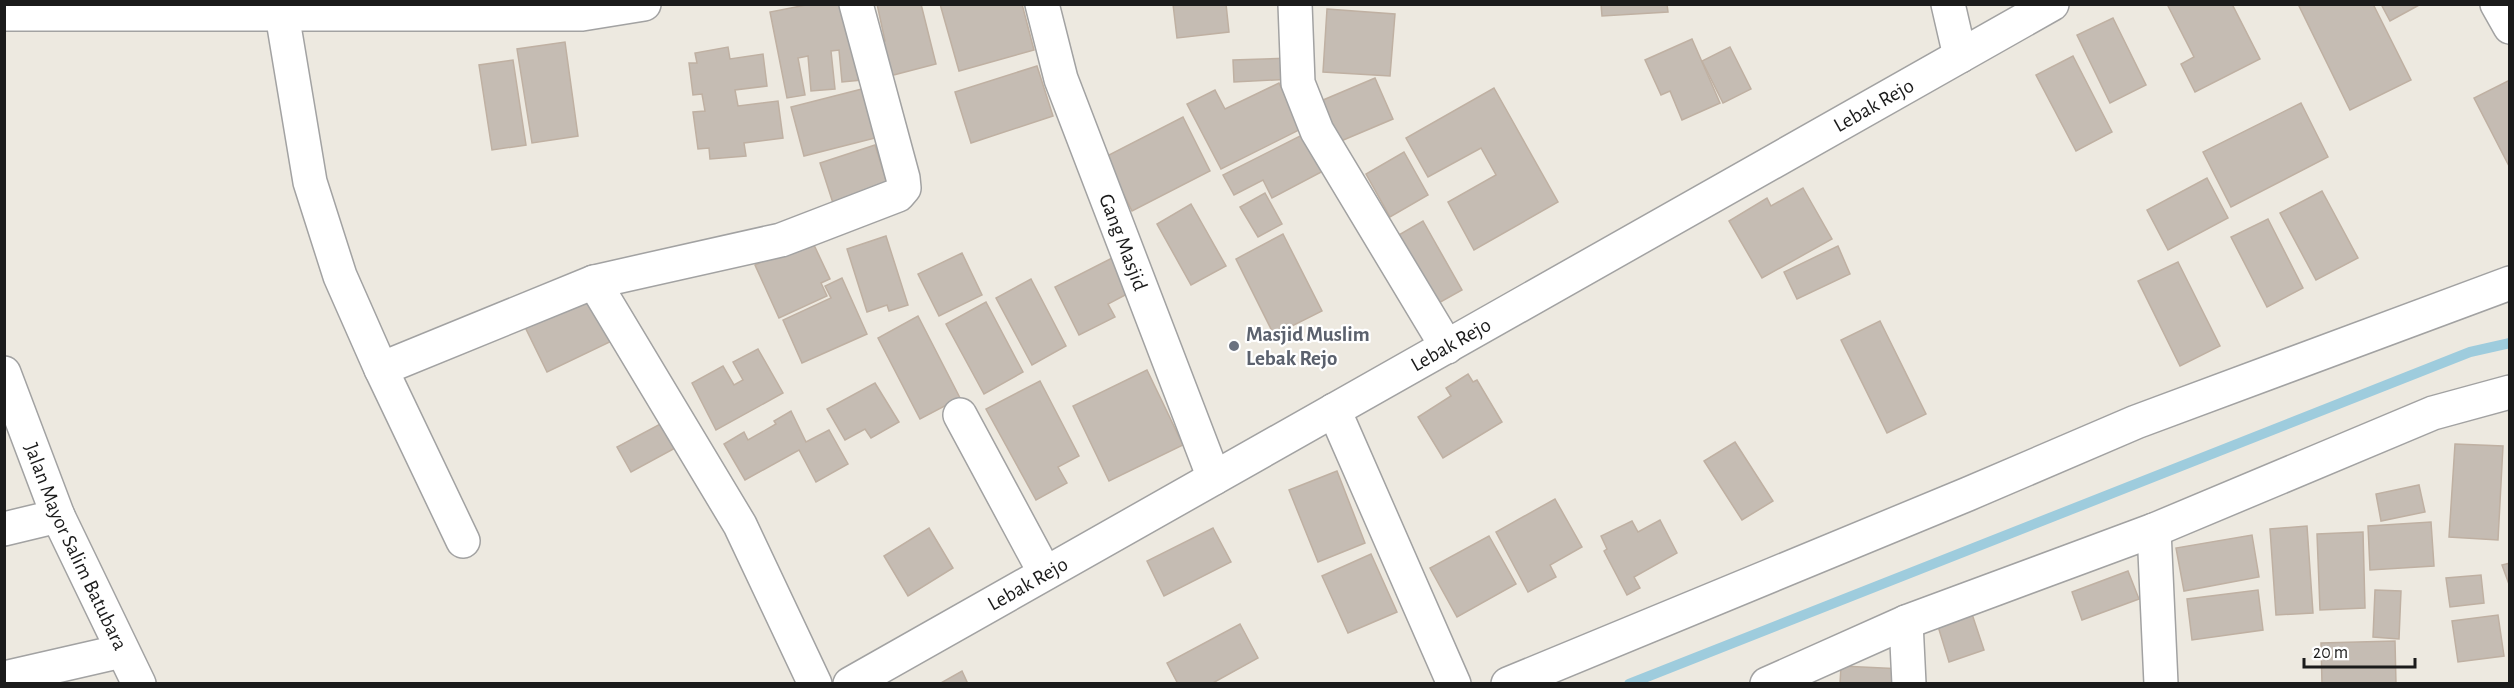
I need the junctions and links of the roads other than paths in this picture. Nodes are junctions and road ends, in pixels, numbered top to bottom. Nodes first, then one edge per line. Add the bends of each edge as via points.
1 (644, 4) edge
2 (856, 4) edge
3 (1042, 4) edge
4 (1295, 4) edge
5 (1948, 4) edge
6 (2052, 4) edge
7 (2497, 4) edge
8 (604, 8) edge
9 (4, 14) edge
10 (282, 14) junction
11 (2510, 27) edge
12 (1960, 56) junction
13 (594, 282) junction
14 (2510, 283) edge
15 (1447, 347) junction
16 (381, 369) junction
17 (4, 373) edge
18 (2510, 392) edge
19 (1334, 410) junction
20 (960, 415) dead end
21 (1214, 478) junction
22 (58, 516) junction
23 (4, 529) edge
24 (2154, 530) junction
25 (463, 541) dead end
26 (1045, 573) junction
27 (1906, 622) junction
28 (122, 651) junction
29 (4, 678) edge
30 (139, 684) edge
31 (815, 684) edge
32 (850, 684) edge
33 (1454, 684) edge
34 (1508, 684) edge
35 (1767, 684) edge
36 (1909, 684) edge
37 (2161, 684) edge

1 - 8 street
2 - 13 street via 903,177 904,188 898,195 781,240
3 - 21 street, Gang Masjid via 1061,79
4 - 15 street via 1298,83 1313,123
5 - 12 street
6 - 12 street, Lebak Rejo
7 - 11 street
8 - 10 street via 582,14
9 - 10 street
10 - 16 street via 310,182 340,276
12 - 15 street, Lebak Rejo
13 - 16 street
13 - 31 street via 740,525
14 - 34 street via 2136,422
15 - 19 street, Lebak Rejo
16 - 25 street
17 - 22 street, Jalan Mayor Salim Batubara
18 - 24 street via 2433,413
19 - 21 street, Lebak Rejo
19 - 33 street
20 - 26 street
21 - 26 street, Lebak Rejo
22 - 23 street
22 - 28 street, Jalan Mayor Salim Batubara
24 - 27 street
24 - 37 street
26 - 32 street, Lebak Rejo
27 - 35 street
27 - 36 street
28 - 29 street
28 - 30 street, Jalan Mayor Salim Batubara

